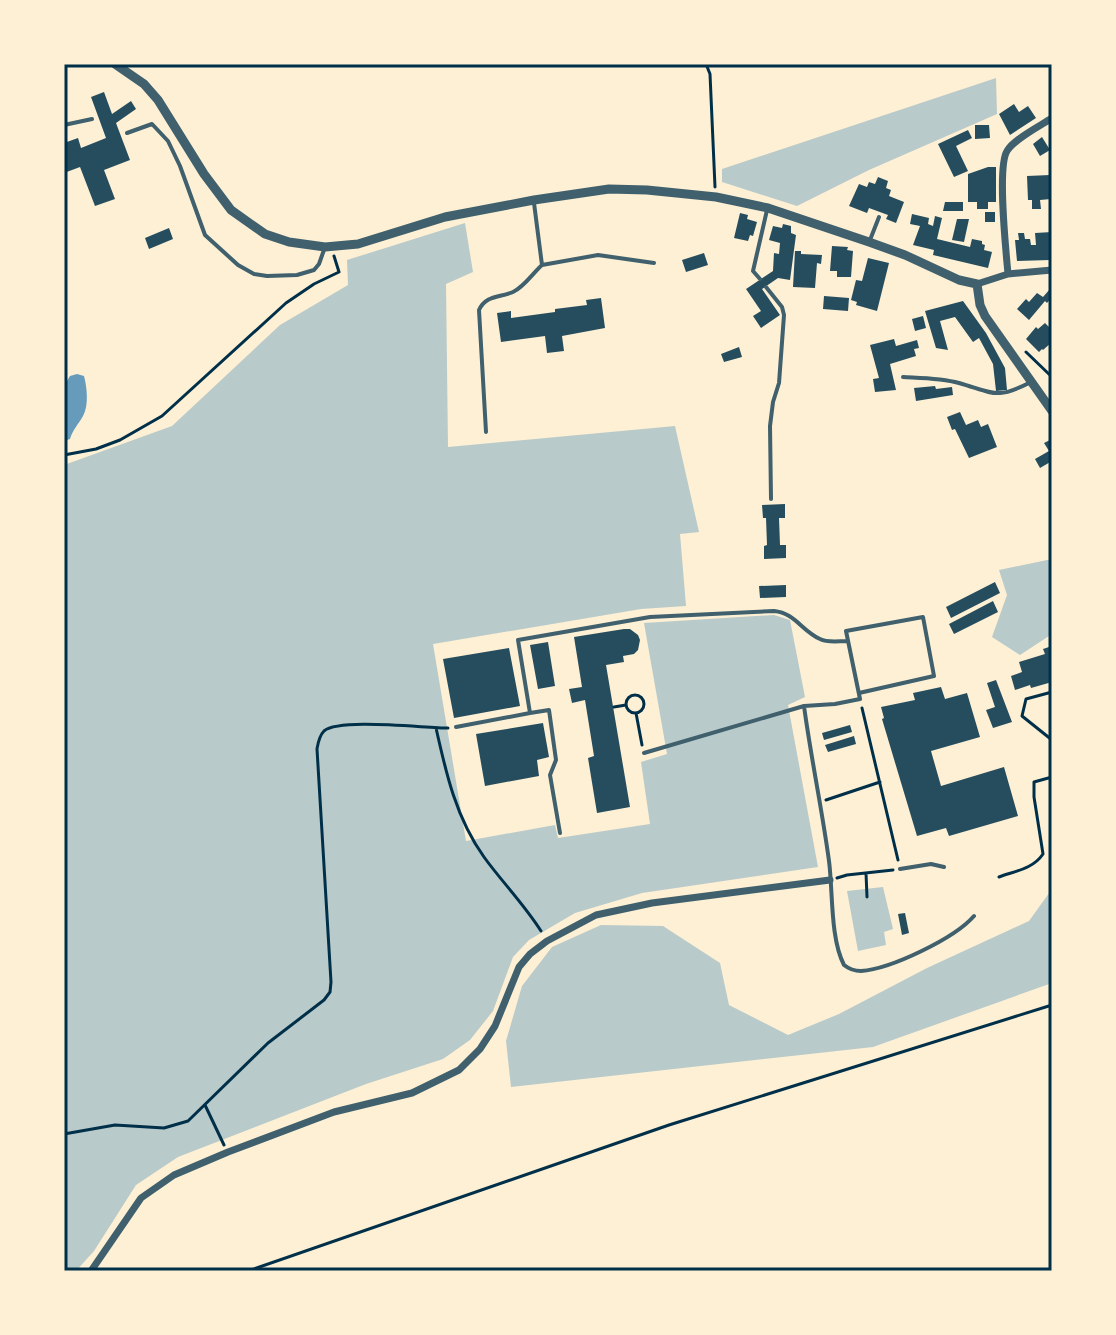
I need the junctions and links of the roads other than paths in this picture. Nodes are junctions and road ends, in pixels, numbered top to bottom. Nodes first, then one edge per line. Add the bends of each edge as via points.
1 (115, 64) edge
2 (1052, 118) edge
3 (92, 119) dead end
4 (64, 125) edge
5 (127, 133) dead end
6 (534, 200) junction
7 (768, 208) junction
8 (879, 217) dead end
9 (869, 242) junction
10 (329, 247) junction
11 (654, 263) dead end
12 (542, 265) junction
13 (1052, 270) edge
14 (1008, 274) junction
15 (760, 279) dead end
16 (977, 284) junction
17 (766, 287) dead end
18 (903, 377) dead end
19 (1031, 382) junction
20 (1052, 411) edge
21 (486, 432) dead end
22 (771, 499) dead end
23 (848, 641) junction
24 (860, 696) junction
25 (804, 706) junction
26 (530, 713) junction
27 (456, 727) road end
28 (644, 753) road end
29 (560, 833) dead end
30 (944, 867) dead end
31 (900, 869) road end
32 (830, 880) junction
33 (974, 916) dead end
34 (91, 1271) edge

1 - 10 street via 158,100 231,210 265,234
2 - 14 street via 1005,153
3 - 4 lane
5 - 10 lane via 152,124 168,141 205,235 238,265 254,274 297,275 314,270
6 - 7 street via 609,189 647,190
6 - 10 street
6 - 12 lane
7 - 9 street
7 - 15 lane via 753,271
8 - 9 lane
9 - 16 street
11 - 12 lane via 598,255
12 - 21 lane via 520,288 488,299 479,310
13 - 14 street
14 - 16 street
16 - 19 street via 985,316
17 - 22 lane via 784,315 770,426
18 - 19 lane via 936,378 994,394
19 - 20 street
23 - 24 lane
23 - 24 lane via 846,631 923,617 934,676
23 - 26 lane via 819,639 787,613 774,611 650,617 518,640
24 - 25 lane
25 - 28 lane
25 - 32 lane
26 - 27 lane
26 - 29 lane via 549,710 556,760 550,775
30 - 31 lane
32 - 33 lane via 841,960 854,971 900,962
32 - 34 street via 596,915 530,954 519,967 495,1026 459,1070 412,1093 334,1112 174,1175 141,1198

